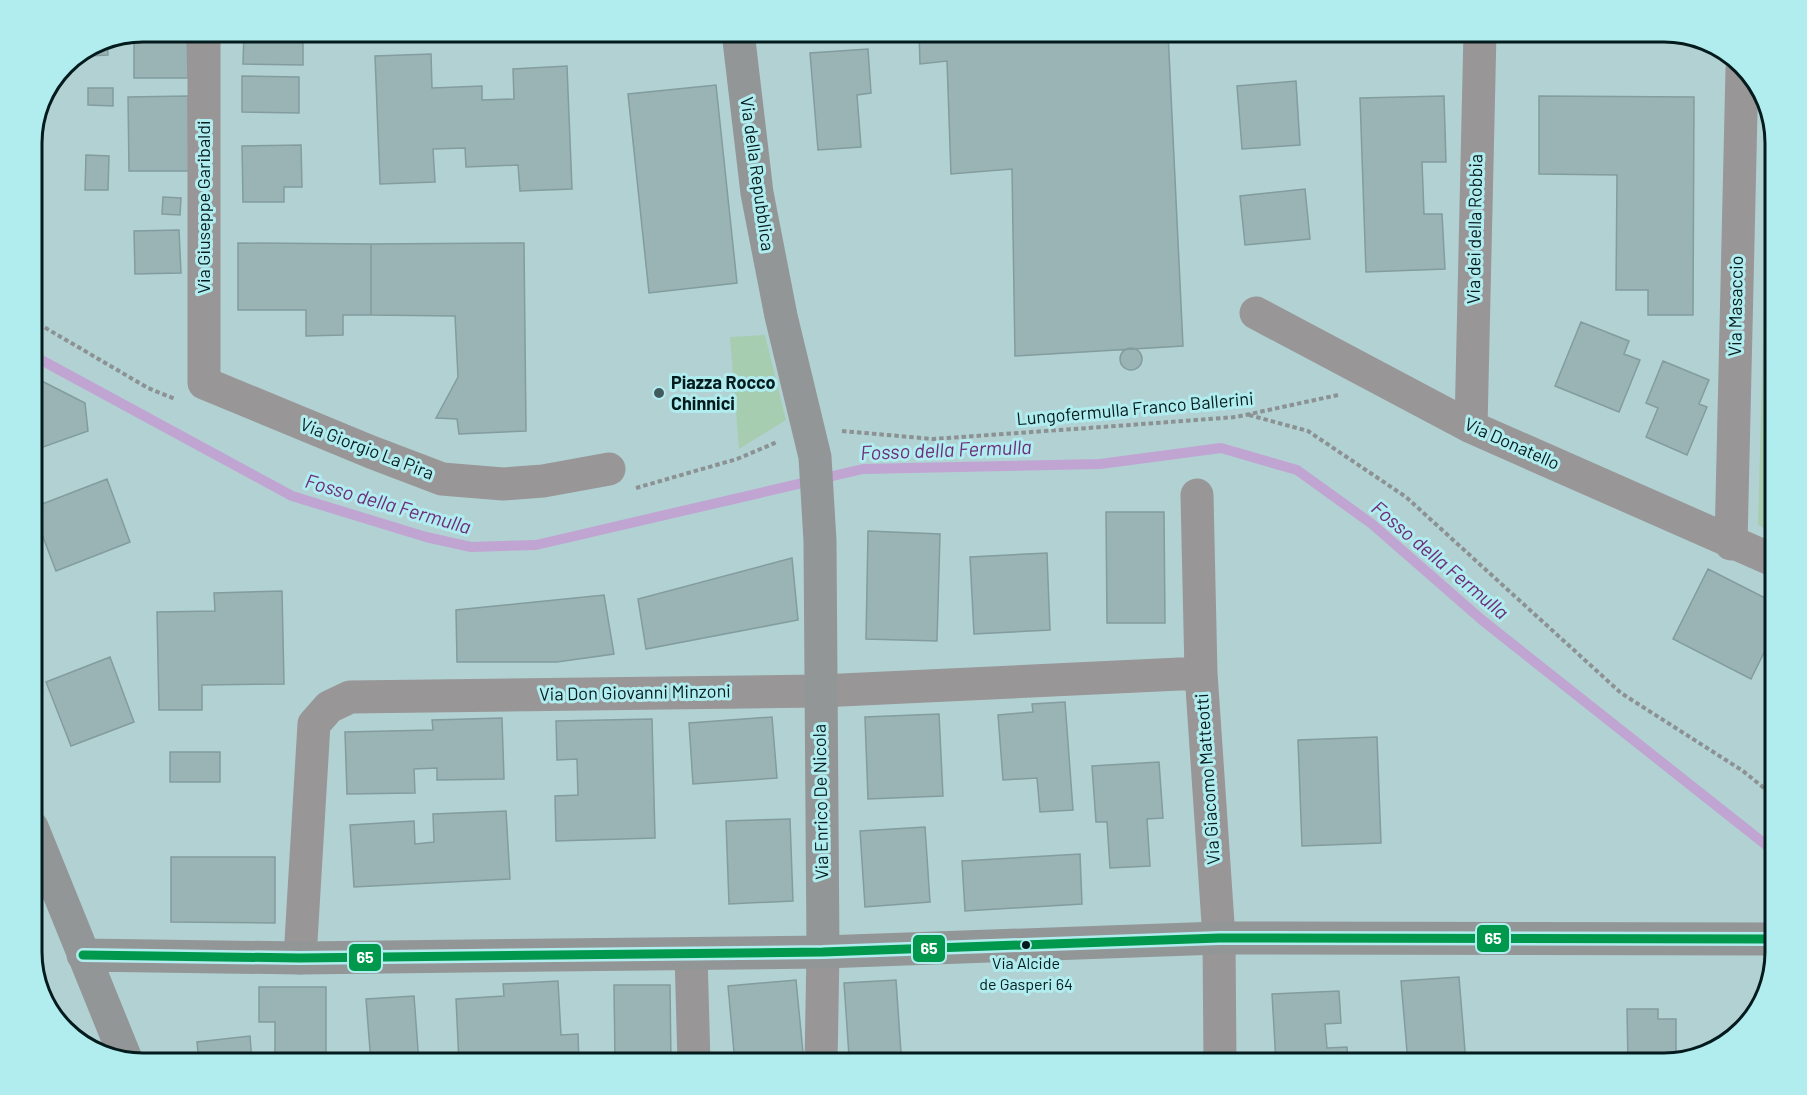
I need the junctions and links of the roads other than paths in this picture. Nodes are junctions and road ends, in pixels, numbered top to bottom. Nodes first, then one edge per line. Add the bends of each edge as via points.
1 (204, 42) edge
2 (739, 42) edge
3 (1480, 42) edge
4 (1742, 80) edge
5 (1256, 313) dead end
6 (204, 382) joint
7 (1471, 427) junction
8 (808, 429) joint
9 (609, 469) dead end
10 (1197, 495) dead end
11 (1731, 544) junction
12 (1765, 557) edge
13 (1201, 673) junction
14 (820, 691) junction
15 (42, 852) edge
16 (1219, 938) junction
17 (1765, 939) edge
18 (823, 952) junction
19 (691, 954) junction
20 (83, 955) junction
21 (300, 958) junction
22 (123, 1051) edge
23 (694, 1053) edge
24 (821, 1053) edge
25 (1221, 1053) edge

1 - 6 street, Via Giuseppe Garibaldi
2 - 8 street, Via della Repubblica via 757,193
3 - 7 street, Via dei della Robbia
4 - 11 street, Via Masaccio
5 - 7 street, Via Donatello
6 - 9 street, Via Giorgio La Pira via 442,478 503,484
7 - 11 street, Via Donatello
8 - 14 street, Via Enrico De Nicola via 815,457 820,541
10 - 13 street, Via Giacomo Matteotti
11 - 12 street, Via Donatello
13 - 14 street, Via Don Giovanni Minzoni
13 - 16 street, Via Giacomo Matteotti
14 - 18 street, Via Enrico De Nicola
14 - 21 street, Via Don Giovanni Minzoni via 350,697 328,707 314,724
15 - 20 street
16 - 17 street
16 - 18 street
16 - 25 street, Via Giacomo Matteotti
18 - 19 street
18 - 24 street, Via Enrico De Nicola
19 - 21 street
19 - 23 street
20 - 21 street
20 - 22 street

